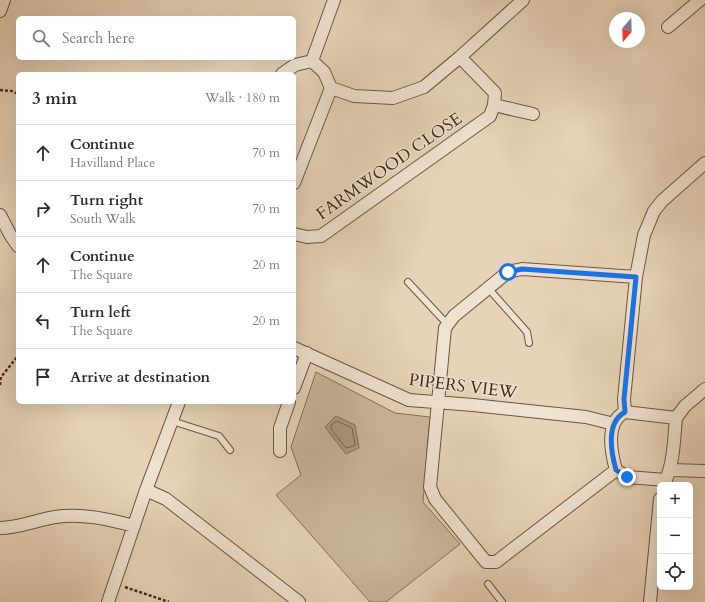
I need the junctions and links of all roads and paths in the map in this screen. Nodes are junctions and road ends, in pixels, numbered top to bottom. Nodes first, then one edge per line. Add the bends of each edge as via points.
1 (4, 0) edge
2 (334, 0) edge
3 (523, 0) edge
4 (700, 0) edge
5 (0, 11) edge
6 (668, 27) dead end
7 (460, 57) junction
8 (312, 61) junction
9 (285, 72) edge
10 (331, 88) junction
11 (0, 90) edge
12 (16, 93) edge
13 (494, 104) junction
14 (533, 114) dead end
15 (705, 163) edge
16 (296, 178) edge
17 (0, 215) edge
18 (296, 234) edge
19 (16, 244) edge
20 (636, 277) junction
21 (408, 282) dead end
22 (488, 288) junction
23 (448, 325) junction
24 (528, 343) dead end
25 (296, 349) edge
26 (307, 353) junction
27 (16, 358) edge
28 (1, 376) edge
29 (296, 383) edge
30 (0, 385) edge
31 (705, 389) edge
32 (439, 402) junction
33 (178, 404) edge
34 (288, 404) edge
35 (625, 412) junction
36 (676, 418) junction
37 (172, 421) junction
38 (614, 424) junction
39 (230, 450) dead end
40 (280, 451) dead end
41 (616, 470) junction
42 (705, 471) edge
43 (667, 478) edge
44 (146, 490) junction
45 (658, 518) edge
46 (134, 526) junction
47 (0, 528) edge
48 (114, 584) junction
49 (488, 584) dead end
50 (108, 602) edge
51 (168, 602) edge
52 (299, 602) edge
53 (502, 602) edge
54 (650, 602) edge

1 - 5 street
2 - 8 street
3 - 7 street
4 - 6 street
7 - 10 street via 424,88 393,98 354,96
7 - 13 street via 496,93
8 - 9 street via 295,65
8 - 10 street via 324,72
10 - 16 street
11 - 12 path
13 - 14 street
13 - 18 street, FARMWOOD CLOSE via 490,116 321,236
15 - 20 street via 654,211 644,235
17 - 19 street
20 - 22 street via 522,269 508,272
20 - 35 street via 624,399
21 - 23 lane
22 - 23 street via 454,316
22 - 24 lane via 527,332
23 - 32 street via 445,328
25 - 26 street, PIPERS VIEW
26 - 29 street
26 - 32 street, PIPERS VIEW via 409,400
27 - 28 path
28 - 30 path
31 - 36 street via 685,406
32 - 38 street, PIPERS VIEW via 586,417
32 - 41 street via 430,487 435,499 486,562 496,562
33 - 37 street
34 - 40 street via 280,428
35 - 36 street
35 - 38 street via 616,418
36 - 43 street via 673,456
37 - 39 lane via 219,436
37 - 44 street
38 - 41 street via 611,447
41 - 43 street via 627,477
42 - 43 street
44 - 46 street
44 - 52 street via 166,499
45 - 54 street
46 - 47 street via 86,516 56,517
46 - 48 street
48 - 50 street
48 - 51 path
49 - 53 lane

